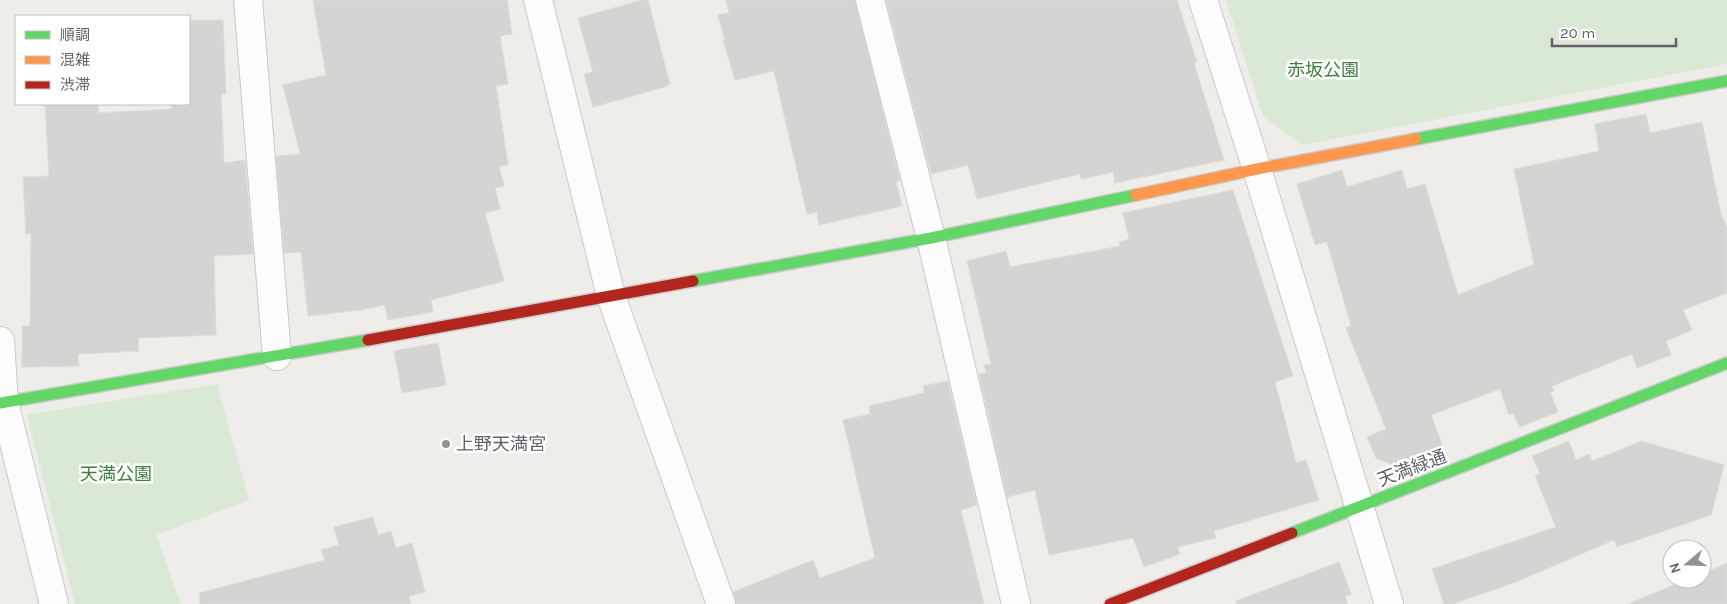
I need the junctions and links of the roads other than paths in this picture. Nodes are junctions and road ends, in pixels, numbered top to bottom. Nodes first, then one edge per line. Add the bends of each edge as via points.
1 (248, 0) edge
2 (538, 0) edge
3 (870, 0) edge
4 (1203, 0) edge
5 (1727, 81) edge
6 (1257, 169) junction
7 (931, 238) junction
8 (611, 296) junction
9 (0, 341) edge
10 (277, 356) junction
11 (1727, 363) edge
12 (2, 403) edge
13 (1359, 507) junction
14 (54, 604) edge
15 (721, 604) edge
16 (1016, 604) edge
17 (1110, 604) edge
18 (1389, 604) edge

1 - 10 street
2 - 8 street
3 - 7 street
4 - 6 street
5 - 6 street
6 - 7 street
6 - 13 street
7 - 8 street
7 - 16 street
8 - 10 street
8 - 15 street
9 - 12 street
10 - 12 street
11 - 13 street, 天満緑通
12 - 14 street
13 - 17 street, 天満緑通
13 - 18 street

